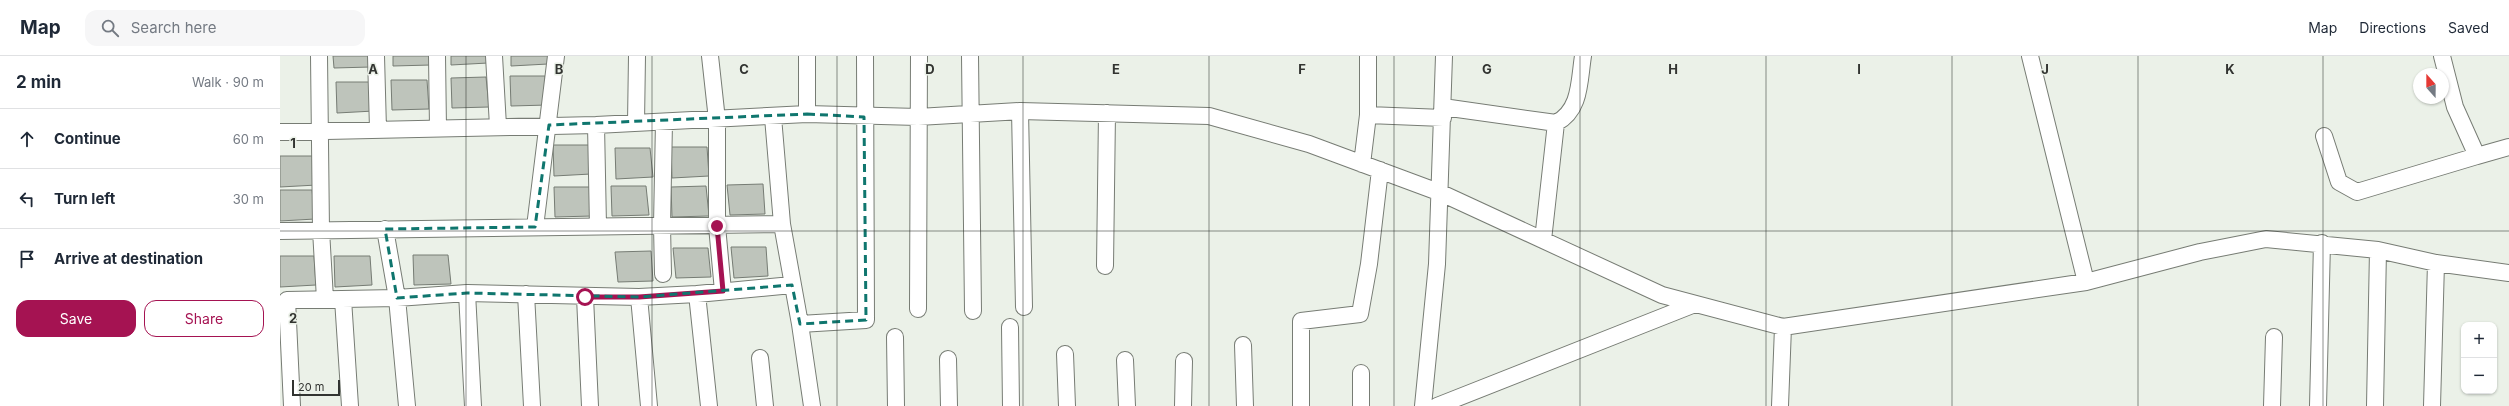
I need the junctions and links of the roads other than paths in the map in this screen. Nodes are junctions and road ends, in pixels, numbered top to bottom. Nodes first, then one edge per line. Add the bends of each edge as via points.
1 (320, 56) edge
2 (376, 56) edge
3 (437, 56) edge
4 (494, 56) edge
5 (556, 56) edge
6 (637, 56) edge
7 (710, 56) edge
8 (807, 56) edge
9 (864, 56) edge
10 (919, 56) edge
11 (970, 56) edge
12 (1368, 56) edge
13 (1444, 56) edge
14 (1583, 56) edge
15 (2030, 56) edge
16 (2442, 56) edge
17 (1020, 111) junction
18 (1443, 112) junction
19 (1107, 113) junction
20 (807, 114) junction
21 (972, 115) junction
22 (1368, 115) junction
23 (773, 117) junction
24 (864, 117) junction
25 (918, 117) junction
26 (717, 120) junction
27 (664, 122) junction
28 (636, 123) junction
29 (1556, 123) junction
30 (549, 125) junction
31 (596, 125) junction
32 (498, 126) junction
33 (438, 128) junction
34 (378, 129) junction
35 (319, 131) junction
36 (280, 132) edge
37 (2324, 136) dead end
38 (2509, 147) edge
39 (2477, 156) junction
40 (1362, 164) junction
41 (1380, 170) junction
42 (1441, 193) junction
43 (782, 224) junction
44 (662, 225) junction
45 (598, 226) junction
46 (717, 226) junction
47 (535, 227) junction
48 (385, 229) junction
49 (320, 230) junction
50 (280, 231) edge
51 (1543, 240) junction
52 (2322, 243) junction
53 (2378, 250) junction
54 (2436, 263) junction
55 (1105, 266) dead end
56 (2509, 273) edge
57 (663, 274) dead end
58 (2086, 282) junction
59 (792, 285) junction
60 (723, 291) junction
61 (467, 293) junction
62 (526, 294) junction
63 (697, 294) junction
64 (585, 297) junction
65 (639, 297) junction
66 (397, 298) junction
67 (325, 299) junction
68 (343, 299) junction
69 (284, 300) edge
70 (1695, 304) junction
71 (1024, 307) dead end
72 (918, 309) dead end
73 (973, 311) dead end
74 (800, 324) junction
75 (1010, 327) dead end
76 (1783, 327) junction
77 (2274, 337) dead end
78 (895, 338) dead end
79 (1243, 345) dead end
80 (1065, 354) dead end
81 (760, 358) dead end
82 (948, 359) dead end
83 (1126, 360) dead end
84 (1184, 361) dead end
85 (1361, 373) dead end
86 (292, 406) edge
87 (350, 406) edge
88 (407, 406) edge
89 (473, 406) edge
90 (532, 406) edge
91 (590, 406) edge
92 (649, 406) edge
93 (709, 406) edge
94 (766, 406) edge
95 (812, 406) edge
96 (896, 406) edge
97 (949, 406) edge
98 (1011, 406) edge
99 (1066, 406) edge
100 (1126, 406) edge
101 (1183, 406) edge
102 (1245, 406) edge
103 (1301, 406) edge
104 (1361, 406) edge
105 (1423, 406) edge
106 (1437, 406) edge
107 (1780, 406) edge
108 (2272, 406) edge
109 (2318, 406) edge
110 (2375, 406) edge
111 (2432, 406) edge

1 - 35 street
2 - 34 street
3 - 33 street
4 - 32 street
5 - 30 street
6 - 28 street
7 - 26 street
8 - 20 street
9 - 24 street
10 - 25 street
11 - 21 street
12 - 22 street
13 - 18 street
14 - 29 street via 1575,105 1568,116
15 - 58 street
16 - 39 street via 2455,107
17 - 19 street
17 - 21 street
17 - 71 street
18 - 22 street
18 - 29 street
18 - 42 street
19 - 40 street via 1209,116 1309,144
19 - 55 street
20 - 23 street
20 - 24 street
21 - 25 street
21 - 73 street
22 - 40 street
23 - 26 street
23 - 43 street
24 - 25 street
24 - 74 street via 866,320
25 - 72 street
26 - 27 street
26 - 46 street
27 - 28 street
27 - 44 street
28 - 31 street
29 - 51 street
30 - 31 street
30 - 32 street
30 - 47 street
31 - 45 street
32 - 33 street
33 - 34 street
34 - 35 street
35 - 36 street
35 - 49 street
37 - 39 street via 2339,182 2357,192
38 - 39 street
40 - 41 street
41 - 42 street
41 - 103 street via 1369,264 1360,314 1301,321
42 - 51 street
42 - 105 street
43 - 46 street
43 - 59 street
44 - 45 street
44 - 46 street
44 - 57 street
45 - 47 street
46 - 60 street
47 - 48 street
48 - 49 street
48 - 66 street
49 - 50 street
49 - 67 street
51 - 70 street via 1662,295
52 - 53 street
52 - 58 street via 2266,239 2200,252
52 - 109 street
53 - 54 street
53 - 110 street
54 - 56 street
54 - 111 street
58 - 76 street
59 - 60 street
59 - 74 street
60 - 63 street
61 - 62 street
61 - 66 street
61 - 89 street
62 - 64 street
62 - 90 street
63 - 65 street
63 - 93 street
64 - 65 street
64 - 91 street
65 - 92 street
66 - 68 street
66 - 88 street
67 - 68 street
67 - 69 street
68 - 87 street
69 - 86 street
70 - 76 street
70 - 106 street
74 - 95 street
75 - 98 street
76 - 107 street
77 - 108 street
78 - 96 street
79 - 102 street
80 - 99 street
81 - 94 street
82 - 97 street
83 - 100 street
84 - 101 street
85 - 104 street

